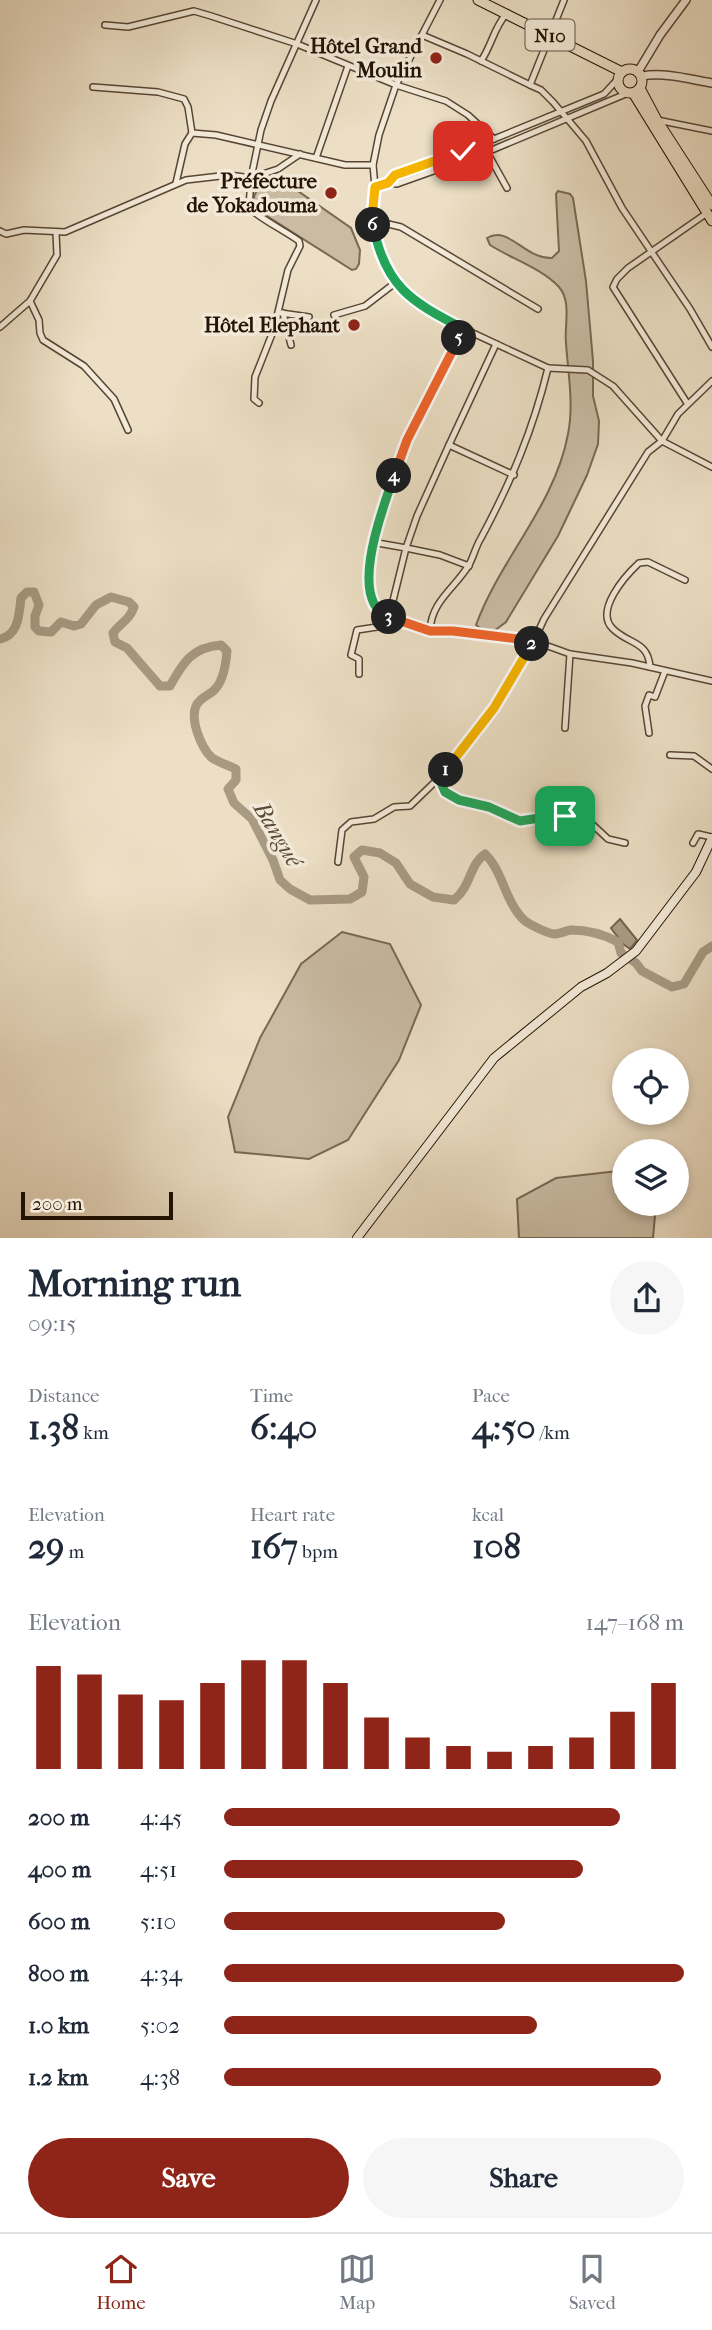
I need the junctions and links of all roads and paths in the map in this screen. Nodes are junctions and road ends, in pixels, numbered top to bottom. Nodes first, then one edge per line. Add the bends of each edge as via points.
1 (316, 0) edge
2 (440, 0) edge
3 (564, 0) edge
4 (686, 0) edge
5 (484, 1) edge
6 (507, 13) junction
7 (105, 25) dead end
8 (550, 35) junction
9 (422, 36) junction
10 (297, 44) junction
11 (481, 61) junction
12 (348, 66) junction
13 (640, 73) junction
14 (620, 76) junction
15 (712, 83) edge
16 (396, 85) junction
17 (530, 85) junction
18 (93, 87) dead end
19 (634, 91) junction
20 (561, 112) junction
21 (567, 118) junction
22 (657, 120) junction
23 (712, 131) edge
24 (192, 133) junction
25 (494, 139) junction
26 (258, 144) junction
27 (487, 152) junction
28 (300, 154) junction
29 (316, 158) junction
30 (373, 165) junction
31 (251, 178) junction
32 (176, 183) junction
33 (388, 183) junction
34 (375, 187) junction
35 (507, 188) dead end
36 (710, 213) edge
37 (372, 218) junction
38 (0, 231) edge
39 (56, 233) junction
40 (652, 251) junction
41 (395, 283) junction
42 (30, 301) junction
43 (538, 309) dead end
44 (281, 313) junction
45 (334, 315) dead end
46 (309, 317) dead end
47 (0, 327) edge
48 (462, 328) junction
49 (496, 344) junction
50 (291, 345) dead end
51 (712, 347) edge
52 (548, 368) junction
53 (712, 381) edge
54 (259, 403) dead end
55 (687, 403) junction
56 (128, 430) dead end
57 (662, 441) junction
58 (449, 445) junction
59 (712, 467) edge
60 (514, 475) junction
61 (372, 542) junction
62 (406, 548) junction
63 (469, 566) junction
64 (685, 580) dead end
65 (387, 617) junction
66 (430, 631) junction
67 (534, 641) junction
68 (570, 654) junction
69 (650, 667) junction
70 (665, 671) junction
71 (359, 674) dead end
72 (712, 681) edge
73 (565, 728) dead end
74 (649, 733) dead end
75 (670, 755) dead end
76 (712, 769) edge
77 (439, 778) junction
78 (712, 838) edge
79 (693, 843) dead end
80 (625, 844) dead end
81 (338, 862) dead end
82 (357, 1238) edge

1 - 10 street
2 - 9 street
3 - 8 street
4 - 13 street via 660,34
5 - 6 highway, N10
6 - 8 highway, N10
6 - 11 street
7 - 10 street via 128,27 194,11
8 - 14 highway, N10
8 - 17 street
9 - 11 street
9 - 16 street
10 - 12 street
10 - 26 street via 271,101
11 - 17 street
12 - 16 street
12 - 29 street
13 - 14 highway via 632,69
13 - 15 street
13 - 19 highway
14 - 19 highway, N10 via 620,88
14 - 20 street via 604,94
16 - 25 street via 446,101
16 - 30 street
17 - 20 street
18 - 24 street via 158,92 184,99
19 - 21 street
19 - 22 highway, N10
19 - 36 highway, N10
20 - 21 street
20 - 25 street
21 - 27 street
21 - 40 street via 586,141 622,208
22 - 23 street
22 - 36 highway, N10
24 - 26 street
24 - 32 street
25 - 33 street via 395,175
26 - 28 street
26 - 31 street
27 - 33 street via 397,184
27 - 35 street
28 - 29 street
28 - 31 street via 278,169
29 - 30 street via 360,167
30 - 34 street
31 - 32 street
31 - 44 street via 248,208 299,241 288,270
32 - 39 street via 78,228
33 - 34 street
34 - 37 street
36 - 40 street
37 - 41 street via 376,241
37 - 43 street via 401,227
38 - 39 street
39 - 42 street via 57,255
40 - 51 street
40 - 55 street via 628,268 613,287
41 - 45 street via 365,306
41 - 48 street via 434,314
42 - 47 street
42 - 56 street via 43,340 84,366 114,399
44 - 46 street
44 - 50 street
44 - 54 street via 255,377 254,399
48 - 49 street
48 - 61 street via 401,453
49 - 52 street
49 - 58 street
52 - 57 street via 588,370 599,377 628,401
52 - 60 street via 537,415
53 - 55 street
55 - 57 street
57 - 59 street
57 - 67 street via 649,452
58 - 60 street
58 - 62 street
60 - 63 street
61 - 62 street
61 - 65 street via 370,592
62 - 63 street
62 - 65 street
63 - 66 street via 430,617
64 - 69 street via 648,562 639,563 612,599 607,615 611,628 642,647 649,655
65 - 66 street
65 - 71 street via 377,627 357,631 351,655 359,659
66 - 67 street
67 - 68 street
67 - 77 street via 494,708
68 - 69 street
68 - 73 street
69 - 70 street
70 - 72 street
70 - 74 street via 655,697 649,695 645,706
75 - 76 street via 694,756
77 - 80 street via 445,792 459,800 520,821 571,816
77 - 81 street via 410,806 351,822 342,830
78 - 79 street via 698,834
78 - 82 main road via 696,872 636,951 581,987 494,1058

